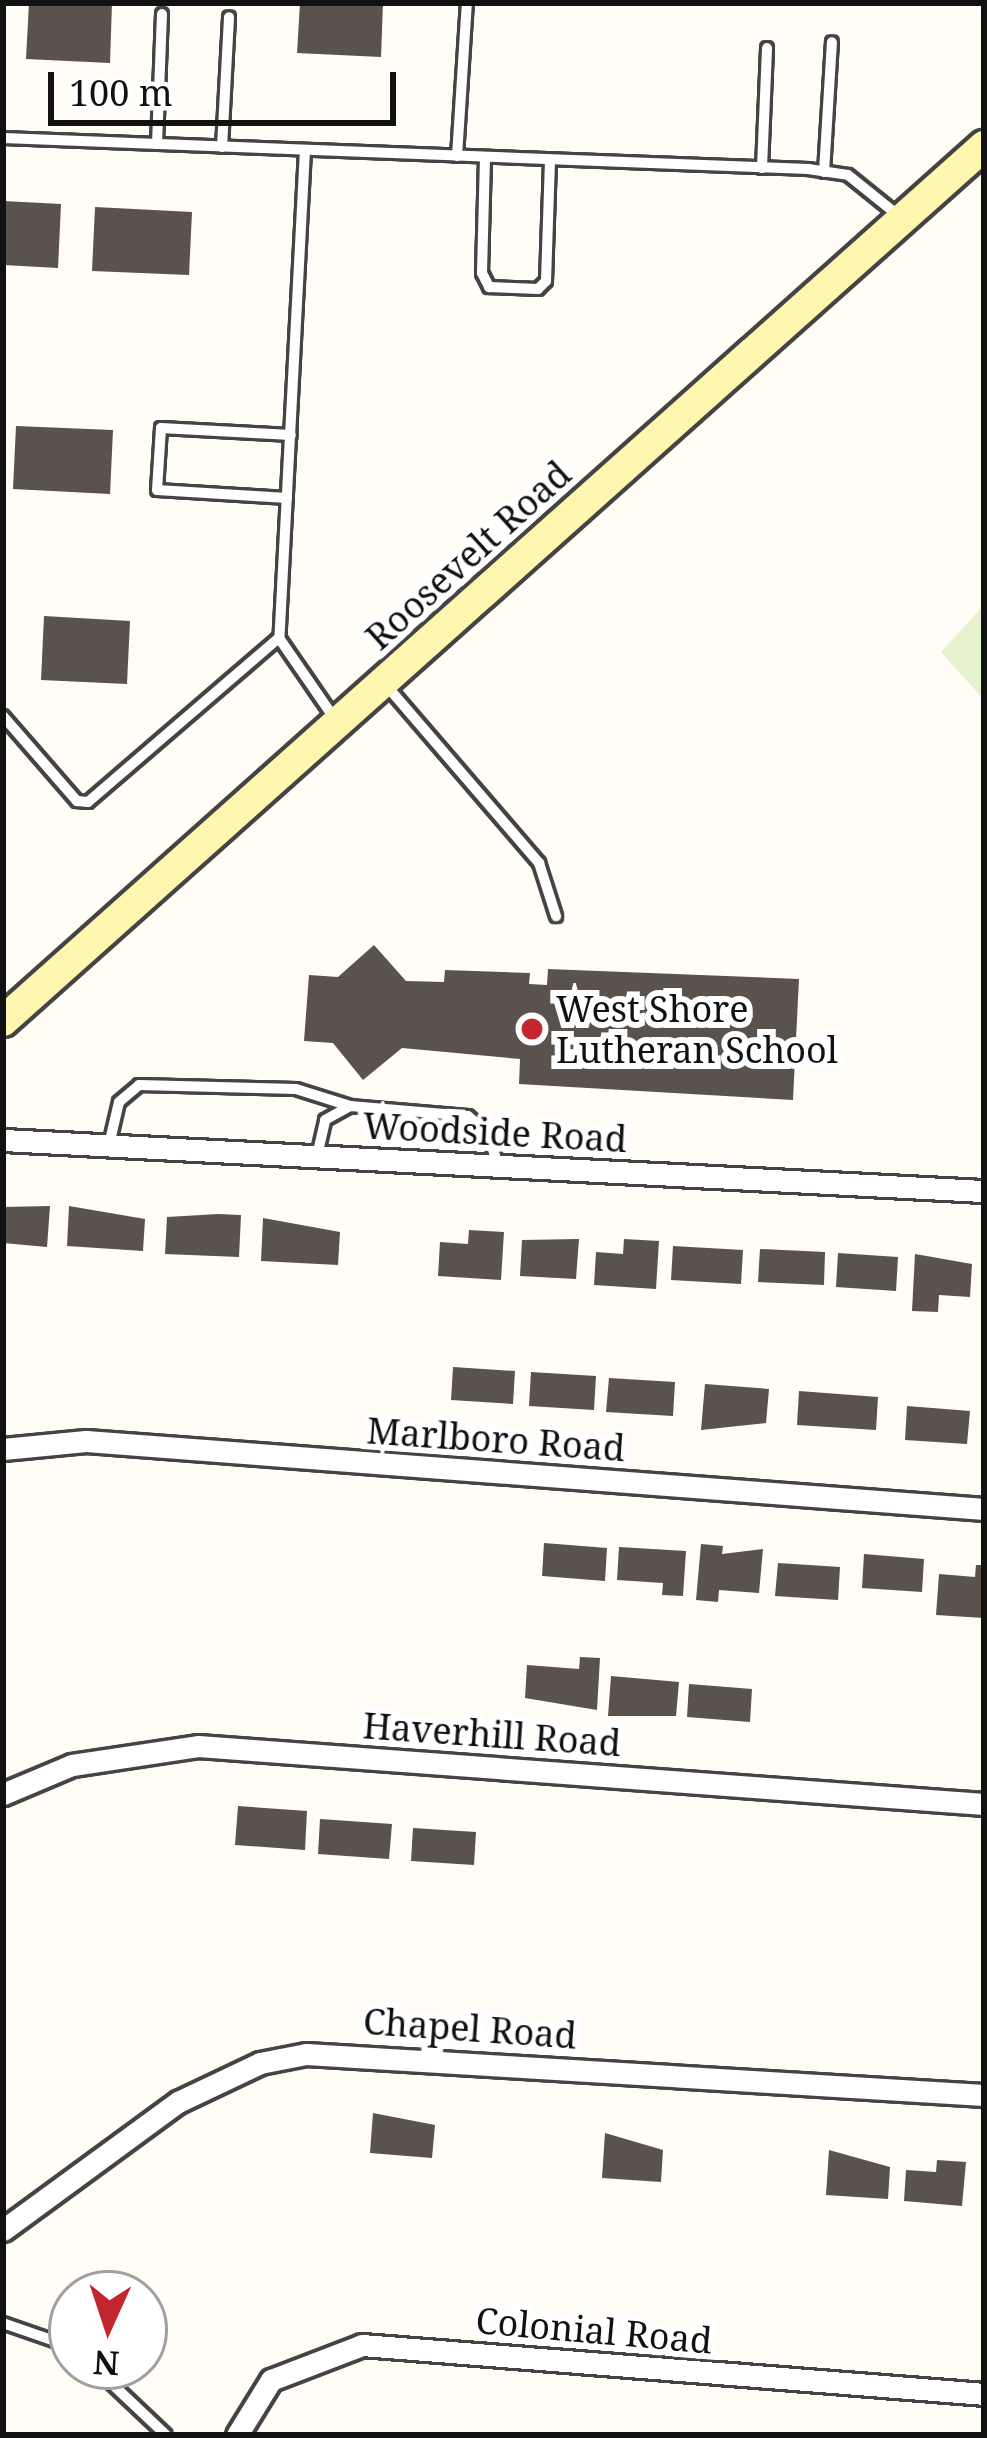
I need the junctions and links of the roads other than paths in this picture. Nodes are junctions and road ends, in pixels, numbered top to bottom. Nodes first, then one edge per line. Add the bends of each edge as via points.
1 (466, 3) edge
2 (162, 14) dead end
3 (229, 17) dead end
4 (832, 42) dead end
5 (767, 48) dead end
6 (3, 138) edge
7 (157, 144) junction
8 (984, 146) edge
9 (222, 147) junction
10 (305, 150) junction
11 (457, 157) junction
12 (485, 158) junction
13 (550, 160) junction
14 (762, 168) junction
15 (824, 172) junction
16 (902, 218) junction
17 (290, 435) junction
18 (287, 498) junction
19 (279, 638) junction
20 (384, 682) junction
21 (3, 716) edge
22 (338, 724) junction
23 (556, 916) dead end
24 (4, 1018) edge
25 (350, 1106) junction
26 (3, 1140) edge
27 (109, 1145) junction
28 (317, 1156) junction
29 (498, 1165) junction
30 (984, 1191) edge
31 (3, 1449) edge
32 (984, 1509) edge
33 (3, 1794) edge
34 (984, 1804) edge
35 (984, 2095) edge
36 (3, 2230) edge
37 (3, 2323) edge
38 (48, 2339) edge
39 (118, 2390) edge
40 (984, 2394) edge
41 (166, 2435) edge
42 (237, 2435) edge

1 - 11 lane
2 - 7 lane
3 - 9 lane
4 - 15 lane
5 - 14 lane
6 - 7 lane
7 - 9 lane
8 - 16 street, Roosevelt Road
9 - 10 lane
10 - 11 lane
10 - 17 lane
11 - 12 lane
12 - 13 lane
12 - 13 lane via 482,273 489,287 546,281
13 - 14 lane
14 - 15 lane
15 - 16 lane via 875,189
16 - 20 street, Roosevelt Road
17 - 18 lane
17 - 18 lane via 161,428 158,490
18 - 19 lane
19 - 21 lane via 88,802 77,801
19 - 22 lane
20 - 22 street, Roosevelt Road
20 - 23 lane via 539,863
22 - 24 street, Roosevelt Road
25 - 27 lane via 296,1089 139,1085 118,1102
25 - 28 lane via 326,1120
25 - 29 lane via 468,1115 488,1134
26 - 27 street, Woodside Road
27 - 28 street, Woodside Road
28 - 29 street, Woodside Road
29 - 30 street, Woodside Road
31 - 32 street, Marlboro Road via 86,1441
33 - 34 street, Haverhill Road via 92,1760 198,1746
35 - 36 street, Chapel Road via 306,2054 209,2084
37 - 38 lane
39 - 41 lane
40 - 42 street, Colonial Road via 362,2345 272,2380

